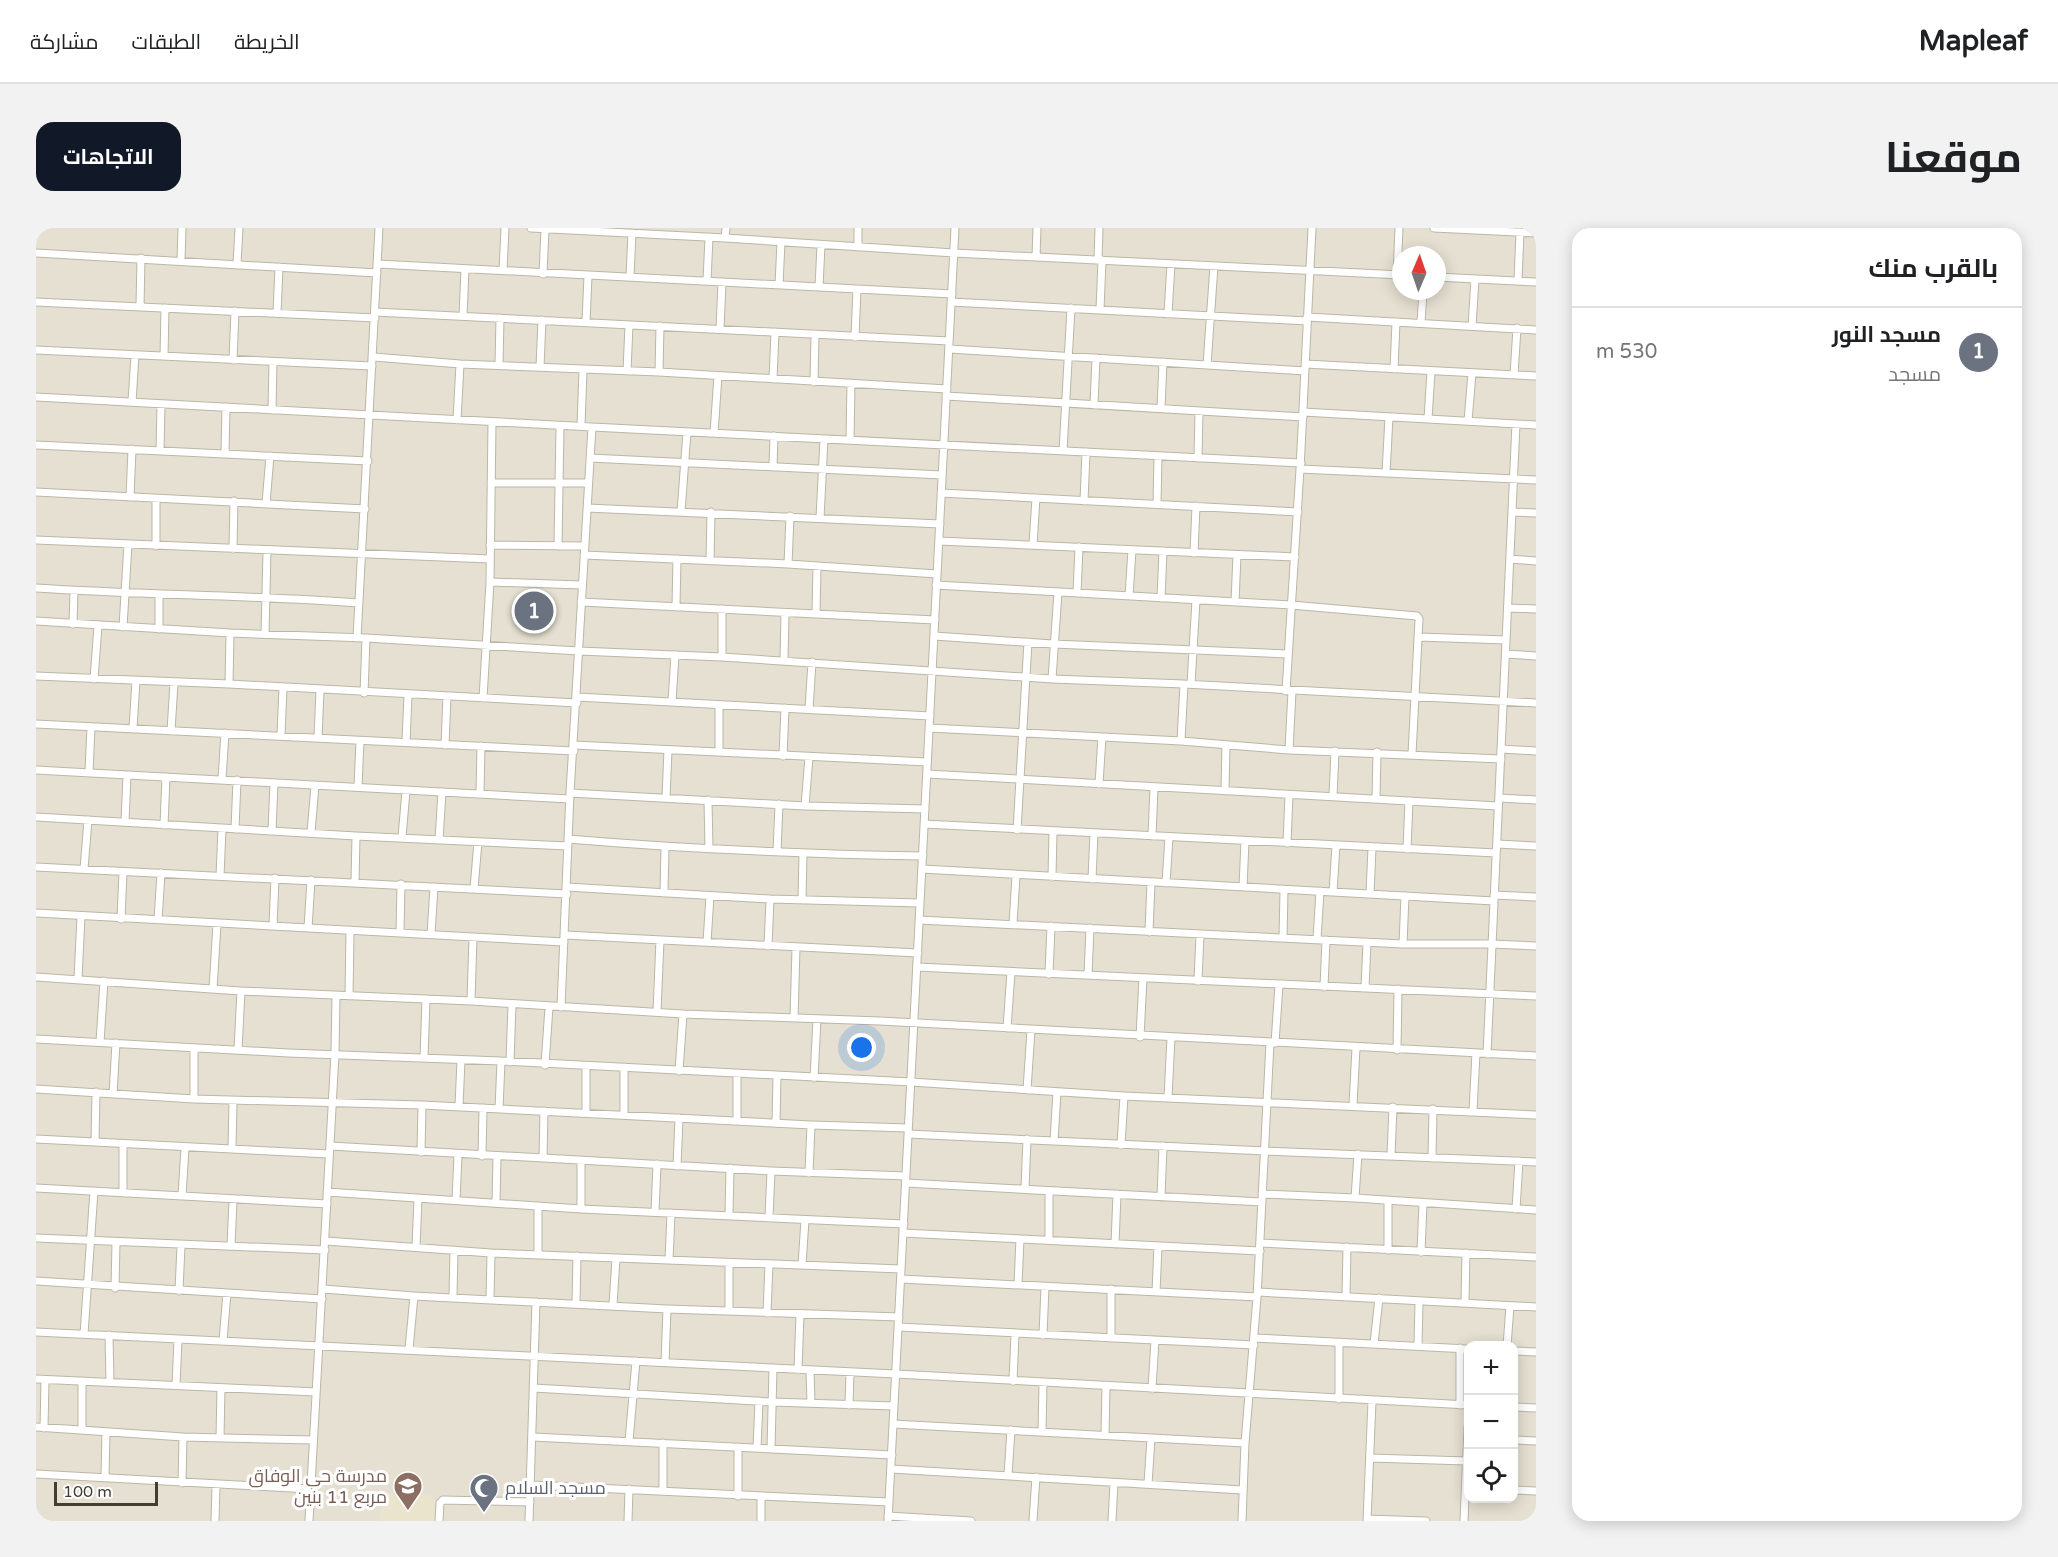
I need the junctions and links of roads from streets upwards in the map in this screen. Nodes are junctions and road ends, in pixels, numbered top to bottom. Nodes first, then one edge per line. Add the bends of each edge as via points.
1 (182, 228) edge
2 (239, 228) edge
3 (379, 228) edge
4 (505, 228) edge
5 (531, 228) edge
6 (726, 228) edge
7 (858, 228) edge
8 (955, 228) edge
9 (1037, 228) edge
10 (1099, 228) edge
11 (1312, 228) edge
12 (1399, 228) edge
13 (1434, 228) edge
14 (1440, 228) edge
15 (545, 229) edge
16 (590, 229) edge
17 (1474, 230) edge
18 (1520, 232) junction
19 (632, 233) junction
20 (1536, 233) edge
21 (708, 237) junction
22 (726, 238) junction
23 (782, 242) junction
24 (821, 245) junction
25 (1399, 246) edge
26 (858, 247) junction
27 (36, 253) edge
28 (954, 253) junction
29 (1036, 257) junction
30 (141, 258) junction
31 (1100, 260) junction
32 (181, 261) junction
33 (237, 264) junction
34 (378, 264) junction
35 (1171, 264) junction
36 (1214, 266) junction
37 (279, 267) junction
38 (465, 269) junction
39 (503, 270) junction
40 (1310, 271) junction
41 (377, 273) junction
42 (543, 274) junction
43 (1392, 275) edge
44 (588, 276) junction
45 (630, 277) junction
46 (1446, 277) edge
47 (1475, 279) junction
48 (707, 281) junction
49 (1518, 281) junction
50 (722, 282) junction
51 (1536, 282) edge
52 (779, 285) junction
53 (819, 287) junction
54 (857, 289) junction
55 (952, 298) junction
56 (1422, 300) edge
57 (36, 302) edge
58 (140, 306) junction
59 (165, 308) junction
60 (1071, 309) junction
61 (1100, 310) junction
62 (235, 311) junction
63 (277, 313) junction
64 (1168, 314) junction
65 (375, 315) junction
66 (463, 316) junction
67 (1210, 316) junction
68 (500, 318) junction
69 (1307, 319) junction
70 (542, 320) junction
71 (586, 322) junction
72 (1396, 322) junction
73 (1421, 323) junction
74 (629, 324) junction
75 (660, 326) junction
76 (1472, 326) junction
77 (1516, 328) junction
78 (720, 329) junction
79 (1536, 330) edge
80 (775, 332) junction
81 (815, 335) junction
82 (855, 337) junction
83 (949, 345) junction
84 (36, 351) edge
85 (135, 355) junction
86 (164, 356) junction
87 (374, 357) junction
88 (1070, 357) junction
89 (1096, 358) junction
90 (233, 360) junction
91 (273, 362) junction
92 (1163, 362) junction
93 (460, 364) junction
94 (499, 365) junction
95 (1207, 365) junction
96 (372, 366) junction
97 (1305, 367) junction
98 (540, 368) junction
99 (1394, 369) junction
100 (583, 370) junction
101 (627, 371) junction
102 (1431, 371) junction
103 (659, 372) junction
104 (1472, 373) junction
105 (1514, 375) junction
106 (718, 376) junction
107 (1536, 376) edge
108 (773, 379) junction
109 (814, 382) junction
110 (851, 383) junction
111 (947, 392) junction
112 (36, 397) edge
113 (132, 402) junction
114 (1066, 403) junction
115 (161, 404) junction
116 (1094, 405) junction
117 (226, 407) junction
118 (1161, 408) junction
119 (272, 410) junction
120 (1199, 411) junction
121 (1303, 414) junction
122 (370, 415) junction
123 (1389, 417) junction
124 (457, 420) junction
125 (1428, 420) junction
126 (1468, 421) junction
127 (492, 422) junction
128 (1516, 424) junction
129 (1536, 424) edge
130 (560, 426) junction
131 (581, 426) junction
132 (592, 428) junction
133 (687, 432) junction
134 (714, 433) junction
135 (774, 436) junction
136 (824, 439) junction
137 (850, 440) junction
138 (36, 444) edge
139 (944, 444) junction
140 (132, 449) junction
141 (160, 451) junction
142 (1063, 451) junction
143 (1086, 452) junction
144 (225, 454) junction
145 (270, 456) junction
146 (1158, 456) junction
147 (590, 458) junction
148 (1198, 458) junction
149 (368, 461) junction
150 (684, 463) junction
151 (1300, 466) junction
152 (773, 467) junction
153 (823, 469) junction
154 (1386, 473) junction
155 (942, 475) junction
156 (1514, 479) junction
157 (1536, 480) edge
158 (491, 483) junction
159 (559, 483) junction
160 (588, 483) junction
161 (36, 492) edge
162 (941, 493) junction
163 (130, 497) junction
164 (1036, 498) junction
165 (156, 499) junction
166 (234, 501) junction
167 (1084, 501) junction
168 (266, 503) junction
169 (1157, 504) junction
170 (1196, 506) junction
171 (587, 508) junction
172 (364, 509) junction
173 (681, 512) junction
174 (711, 512) junction
175 (1298, 512) junction
176 (1512, 512) junction
177 (1536, 513) edge
178 (790, 516) junction
179 (820, 518) junction
180 (940, 525) junction
181 (36, 540) edge
182 (939, 541) junction
183 (128, 544) junction
184 (490, 545) junction
185 (1033, 545) junction
186 (156, 546) junction
187 (558, 546) junction
188 (584, 546) junction
189 (1079, 548) junction
190 (233, 549) junction
191 (1131, 550) junction
192 (267, 551) junction
193 (1163, 551) junction
194 (1194, 553) junction
195 (361, 554) junction
196 (584, 555) junction
197 (1237, 555) junction
198 (1294, 557) junction
199 (490, 559) junction
200 (677, 559) junction
201 (1510, 559) junction
202 (710, 561) junction
203 (1536, 561) edge
204 (788, 564) junction
205 (817, 566) junction
206 (937, 574) junction
207 (489, 582) junction
208 (582, 585) junction
209 (936, 585) junction
210 (36, 588) edge
211 (74, 591) junction
212 (1058, 592) junction
213 (1077, 593) junction
214 (124, 594) junction
215 (159, 595) junction
216 (1129, 596) junction
217 (265, 598) junction
218 (1161, 598) junction
219 (1196, 600) junction
220 (581, 602) junction
221 (1235, 602) junction
222 (358, 603) junction
223 (1291, 605) junction
224 (676, 606) junction
225 (1508, 608) junction
226 (722, 609) junction
227 (1536, 609) edge
228 (785, 613) junction
229 (816, 614) junction
230 (935, 620) junction
231 (36, 621) edge
232 (73, 624) junction
233 (98, 626) junction
234 (123, 627) junction
235 (159, 629) junction
236 (230, 633) junction
237 (265, 634) junction
238 (934, 636) junction
239 (1418, 637) junction
240 (357, 638) junction
241 (366, 638) junction
242 (1506, 640) junction
243 (1028, 642) junction
244 (1053, 644) junction
245 (487, 645) junction
246 (1192, 650) junction
247 (579, 651) junction
248 (1288, 654) junction
249 (1506, 654) junction
250 (675, 656) junction
251 (1536, 656) edge
252 (722, 657) junction
253 (784, 661) junction
254 (812, 662) junction
255 (932, 671) junction
256 (36, 676) edge
257 (1026, 677) junction
258 (94, 679) junction
259 (1052, 679) junction
260 (136, 681) junction
261 (174, 683) junction
262 (229, 684) junction
263 (1188, 684) junction
264 (283, 688) junction
265 (320, 690) junction
266 (1289, 691) junction
267 (364, 693) junction
268 (408, 695) junction
269 (447, 696) junction
270 (1414, 697) junction
271 (483, 698) junction
272 (577, 700) junction
273 (672, 701) junction
274 (1503, 701) junction
275 (1536, 703) edge
276 (719, 705) junction
277 (785, 708) junction
278 (809, 709) junction
279 (930, 716) junction
280 (36, 724) edge
281 (91, 727) junction
282 (133, 728) junction
283 (929, 728) junction
284 (171, 731) junction
285 (225, 733) junction
286 (1022, 734) junction
287 (281, 735) junction
288 (1102, 737) junction
289 (318, 738) junction
290 (360, 741) junction
291 (1181, 741) junction
292 (406, 742) junction
293 (445, 745) junction
294 (1226, 745) junction
295 (481, 746) junction
296 (574, 748) junction
297 (1501, 749) junction
298 (668, 750) junction
299 (1289, 750) junction
300 (1335, 751) junction
301 (1536, 751) edge
302 (719, 752) junction
303 (1377, 752) junction
304 (1412, 754) junction
305 (783, 756) junction
306 (808, 757) junction
307 (1501, 759) junction
308 (927, 762) junction
309 (36, 770) edge
310 (89, 772) junction
311 (927, 774) junction
312 (127, 775) junction
313 (166, 777) junction
314 (222, 779) junction
315 (237, 780) junction
316 (1020, 780) junction
317 (274, 783) junction
318 (1099, 784) junction
319 (315, 786) junction
320 (1154, 787) junction
321 (358, 788) junction
322 (406, 791) junction
323 (1225, 791) junction
324 (442, 792) junction
325 (480, 793) junction
326 (1289, 795) junction
327 (570, 796) junction
328 (1333, 796) junction
329 (666, 798) junction
330 (1499, 798) junction
331 (708, 800) junction
332 (1376, 800) junction
333 (1536, 800) edge
334 (1409, 801) junction
335 (779, 804) junction
336 (806, 806) junction
337 (1498, 806) junction
338 (925, 809) junction
339 (36, 817) edge
340 (88, 820) junction
341 (125, 822) junction
342 (924, 824) junction
343 (164, 825) junction
344 (222, 828) junction
345 (236, 829) junction
346 (1017, 830) junction
347 (272, 831) junction
348 (1053, 831) junction
349 (311, 832) junction
350 (1094, 833) junction
351 (356, 836) junction
352 (1152, 836) junction
353 (402, 837) junction
354 (1169, 837) junction
355 (439, 840) junction
356 (1245, 841) junction
357 (478, 842) junction
358 (568, 843) junction
359 (1287, 843) junction
360 (1497, 844) junction
361 (1336, 845) junction
362 (1536, 846) edge
363 (665, 847) junction
364 (1372, 848) junction
365 (709, 849) junction
366 (1407, 849) junction
367 (777, 852) junction
368 (803, 853) junction
369 (1496, 853) junction
370 (923, 855) junction
371 (36, 867) edge
372 (84, 869) junction
373 (922, 869) junction
374 (123, 872) junction
375 (161, 873) junction
376 (220, 876) junction
377 (1016, 876) junction
378 (1052, 877) junction
379 (275, 878) junction
380 (1092, 879) junction
381 (311, 880) junction
382 (355, 882) junction
383 (1151, 882) junction
384 (1166, 883) junction
385 (401, 884) junction
386 (434, 887) junction
387 (1242, 887) junction
388 (474, 888) junction
389 (1284, 890) junction
390 (567, 891) junction
391 (1320, 891) junction
392 (1333, 892) junction
393 (664, 893) junction
394 (1370, 894) junction
395 (710, 896) junction
396 (1405, 896) junction
397 (1536, 897) edge
398 (1494, 898) junction
399 (770, 899) junction
400 (802, 900) junction
401 (920, 903) junction
402 (36, 913) edge
403 (81, 916) junction
404 (121, 919) junction
405 (158, 920) junction
406 (919, 920) junction
407 (217, 924) junction
408 (1013, 924) junction
409 (273, 926) junction
410 (1051, 926) junction
411 (308, 928) junction
412 (1090, 928) junction
413 (350, 930) junction
414 (400, 932) junction
415 (1149, 932) junction
416 (431, 934) junction
417 (1200, 935) junction
418 (473, 937) junction
419 (1282, 938) junction
420 (564, 939) junction
421 (1317, 939) junction
422 (660, 940) junction
423 (1326, 940) junction
424 (707, 942) junction
425 (1367, 942) junction
426 (1403, 944) junction
427 (1492, 944) junction
428 (768, 946) junction
429 (1536, 946) edge
430 (796, 948) junction
431 (918, 953) junction
432 (917, 967) junction
433 (1011, 972) junction
434 (1049, 974) junction
435 (1088, 975) junction
436 (36, 977) edge
437 (1143, 978) junction
438 (78, 979) junction
439 (104, 981) junction
440 (1198, 981) junction
441 (1279, 985) junction
442 (1324, 987) junction
443 (1365, 988) junction
444 (213, 989) junction
445 (1398, 989) junction
446 (241, 991) junction
447 (1490, 994) junction
448 (336, 996) junction
449 (349, 996) junction
450 (1536, 996) edge
451 (426, 999) junction
452 (471, 1001) junction
453 (512, 1004) junction
454 (549, 1007) junction
455 (561, 1008) junction
456 (657, 1012) junction
457 (683, 1014) junction
458 (794, 1018) junction
459 (817, 1019) junction
460 (914, 1023) junction
461 (1007, 1028) junction
462 (1031, 1030) junction
463 (1140, 1036) junction
464 (36, 1038) edge
465 (1171, 1038) junction
466 (100, 1042) junction
467 (116, 1043) junction
468 (1272, 1043) junction
469 (194, 1048) junction
470 (1356, 1048) junction
471 (238, 1050) junction
472 (1396, 1050) junction
473 (1476, 1053) junction
474 (335, 1054) junction
475 (1487, 1054) junction
476 (1536, 1056) edge
477 (424, 1058) junction
478 (461, 1060) junction
479 (501, 1061) junction
480 (510, 1062) junction
481 (545, 1065) junction
482 (586, 1066) junction
483 (624, 1068) junction
484 (679, 1071) junction
485 (737, 1074) junction
486 (777, 1076) junction
487 (814, 1078) junction
488 (911, 1082) junction
489 (36, 1089) edge
490 (1027, 1090) junction
491 (96, 1092) junction
492 (1057, 1092) junction
493 (113, 1094) junction
494 (1124, 1096) junction
495 (1167, 1097) junction
496 (194, 1099) junction
497 (233, 1101) junction
498 (1267, 1101) junction
499 (333, 1102) junction
500 (422, 1104) junction
501 (1353, 1105) junction
502 (459, 1106) junction
503 (1393, 1107) junction
504 (483, 1108) junction
505 (499, 1109) junction
506 (1433, 1109) junction
507 (544, 1111) junction
508 (1473, 1111) junction
509 (586, 1113) junction
510 (1536, 1114) edge
511 (624, 1115) junction
512 (679, 1118) junction
513 (737, 1120) junction
514 (776, 1123) junction
515 (811, 1125) junction
516 (908, 1131) junction
517 (36, 1139) edge
518 (1027, 1139) junction
519 (1054, 1141) junction
520 (94, 1142) junction
521 (123, 1144) junction
522 (1121, 1145) junction
523 (1163, 1146) junction
524 (185, 1148) junction
525 (232, 1149) junction
526 (330, 1150) junction
527 (1264, 1151) junction
528 (421, 1152) junction
529 (1358, 1154) junction
530 (458, 1155) junction
531 (1391, 1155) junction
532 (482, 1156) junction
533 (497, 1157) junction
534 (543, 1158) junction
535 (1432, 1158) junction
536 (581, 1161) junction
537 (1519, 1161) junction
538 (1536, 1162) edge
539 (657, 1164) junction
540 (677, 1166) junction
541 (730, 1168) junction
542 (771, 1171) junction
543 (809, 1173) junction
544 (906, 1179) junction
545 (36, 1188) edge
546 (1025, 1190) junction
547 (94, 1191) junction
548 (1049, 1191) junction
549 (327, 1192) junction
550 (123, 1193) junction
551 (1117, 1194) junction
552 (1262, 1194) junction
553 (183, 1196) junction
554 (1161, 1197) junction
555 (1355, 1198) junction
556 (418, 1199) junction
557 (233, 1200) junction
558 (456, 1200) junction
559 (1388, 1201) junction
560 (1262, 1202) junction
561 (496, 1203) junction
562 (1423, 1203) junction
563 (327, 1204) junction
564 (538, 1206) junction
565 (581, 1209) junction
566 (1516, 1209) junction
567 (1536, 1210) edge
568 (655, 1212) junction
569 (671, 1213) junction
570 (729, 1215) junction
571 (769, 1217) junction
572 (805, 1220) junction
573 (904, 1224) junction
574 (903, 1233) junction
575 (36, 1238) edge
576 (1020, 1239) junction
577 (91, 1240) junction
578 (1049, 1240) junction
579 (326, 1241) junction
580 (116, 1242) junction
581 (1115, 1244) junction
582 (181, 1245) junction
583 (231, 1246) junction
584 (1158, 1246) junction
585 (416, 1247) junction
586 (1260, 1247) junction
587 (1347, 1247) junction
588 (325, 1250) junction
589 (454, 1250) junction
590 (1388, 1250) junction
591 (1421, 1252) junction
592 (491, 1253) junction
593 (1466, 1253) junction
594 (538, 1255) junction
595 (577, 1256) junction
596 (1536, 1257) edge
597 (616, 1259) junction
598 (669, 1260) junction
599 (729, 1263) junction
600 (769, 1264) junction
601 (802, 1264) junction
602 (901, 1269) junction
603 (901, 1280) junction
604 (36, 1281) edge
605 (1018, 1285) junction
606 (88, 1286) junction
607 (1045, 1287) junction
608 (115, 1288) junction
609 (322, 1289) junction
610 (1112, 1289) junction
611 (179, 1291) junction
612 (1156, 1292) junction
613 (227, 1293) junction
614 (1258, 1295) junction
615 (414, 1296) junction
616 (453, 1297) junction
617 (1346, 1297) junction
618 (1378, 1298) junction
619 (322, 1299) junction
620 (490, 1299) junction
621 (1419, 1300) junction
622 (536, 1302) junction
623 (576, 1303) junction
624 (1465, 1303) junction
625 (613, 1305) junction
626 (1510, 1306) junction
627 (1536, 1307) edge
628 (667, 1309) junction
629 (729, 1310) junction
630 (767, 1312) junction
631 (800, 1314) junction
632 (899, 1317) junction
633 (898, 1327) junction
634 (36, 1332) edge
635 (1015, 1334) junction
636 (84, 1335) junction
637 (109, 1335) junction
638 (1043, 1335) junction
639 (1110, 1338) junction
640 (178, 1339) junction
641 (1155, 1340) junction
642 (223, 1341) junction
643 (1507, 1341) edge
644 (1255, 1342) junction
645 (1339, 1342) junction
646 (1374, 1344) junction
647 (1418, 1346) junction
648 (319, 1347) junction
649 (1464, 1348) edge
650 (409, 1349) junction
651 (1518, 1351) edge
652 (1536, 1352) edge
653 (534, 1357) junction
654 (636, 1361) junction
655 (665, 1363) junction
656 (773, 1368) junction
657 (798, 1370) junction
658 (810, 1370) junction
659 (850, 1372) junction
660 (896, 1374) junction
661 (36, 1379) edge
662 (45, 1380) junction
663 (82, 1381) junction
664 (1013, 1381) junction
665 (110, 1382) junction
666 (1043, 1382) junction
667 (176, 1385) junction
668 (1106, 1386) junction
669 (221, 1388) junction
670 (534, 1388) junction
671 (1152, 1389) junction
672 (316, 1392) junction
673 (633, 1394) junction
674 (1250, 1394) junction
675 (1339, 1399) junction
676 (759, 1401) junction
677 (1372, 1401) junction
678 (772, 1402) junction
679 (811, 1403) junction
680 (849, 1405) junction
681 (1460, 1405) junction
682 (1464, 1406) edge
683 (894, 1407) junction
684 (1518, 1407) edge
685 (1536, 1408) edge
686 (893, 1424) junction
687 (40, 1427) edge
688 (82, 1430) junction
689 (1011, 1430) junction
690 (106, 1432) junction
691 (1042, 1432) junction
692 (1105, 1435) junction
693 (183, 1437) junction
694 (533, 1437) junction
695 (220, 1438) junction
696 (1151, 1438) junction
697 (313, 1440) junction
698 (1518, 1440) edge
699 (629, 1441) junction
700 (1536, 1441) edge
701 (663, 1443) junction
702 (1245, 1443) junction
703 (738, 1448) junction
704 (757, 1448) junction
705 (771, 1449) junction
706 (892, 1455) junction
707 (1370, 1458) junction
708 (1464, 1461) edge
709 (891, 1469) junction
710 (36, 1474) edge
711 (1008, 1475) junction
712 (105, 1477) junction
713 (1036, 1477) junction
714 (182, 1483) junction
715 (1114, 1483) junction
716 (1148, 1484) junction
717 (216, 1485) junction
718 (531, 1485) junction
719 (310, 1489) junction
720 (629, 1490) junction
721 (1243, 1490) junction
722 (1518, 1490) edge
723 (663, 1491) junction
724 (1536, 1491) edge
725 (738, 1496) junction
726 (761, 1497) junction
727 (530, 1502) junction
728 (889, 1502) junction
729 (1466, 1503) edge
730 (888, 1519) edge
731 (1367, 1520) edge
732 (215, 1521) edge
733 (309, 1521) edge
734 (439, 1521) edge
735 (529, 1521) edge
736 (628, 1521) edge
737 (761, 1521) edge
738 (971, 1521) edge
739 (1033, 1521) edge
740 (1112, 1521) edge
741 (1242, 1521) edge
742 (1426, 1521) edge
743 (1464, 1521) edge

1 - 32 street
2 - 33 street
3 - 34 street
4 - 39 street
5 - 15 street
6 - 22 street
7 - 26 street
8 - 28 street
9 - 29 street
10 - 31 street
11 - 40 street
12 - 25 street
13 - 14 street
14 - 17 street
15 - 16 street
15 - 42 street
16 - 19 street
17 - 18 street
18 - 20 street
18 - 49 street
19 - 21 street
19 - 45 street
21 - 22 street
21 - 48 street
22 - 23 street
23 - 24 street
23 - 52 street
24 - 26 street
24 - 53 street
26 - 28 street
27 - 30 street
28 - 29 street
28 - 55 street
29 - 31 street
30 - 32 street
30 - 58 street
31 - 35 street
31 - 61 street
32 - 33 street
33 - 37 street
34 - 38 street
34 - 41 street
35 - 36 street
35 - 64 street
36 - 40 street
36 - 67 street
37 - 41 street
37 - 63 street
38 - 39 street
38 - 66 street
39 - 42 street
40 - 43 street
40 - 69 street
41 - 65 street
42 - 44 street
44 - 45 street
44 - 71 street
45 - 48 street
46 - 47 street
47 - 49 street
47 - 76 street
48 - 50 street
49 - 51 street
50 - 52 street
50 - 78 street
52 - 53 street
53 - 54 street
54 - 55 street
54 - 82 street
55 - 60 street
55 - 83 street
56 - 73 street
57 - 58 street
58 - 59 street
59 - 62 street
59 - 86 street
60 - 61 street
60 - 88 street
61 - 64 street
62 - 63 street
62 - 90 street
63 - 65 street
64 - 67 street
65 - 66 street
65 - 87 street
66 - 68 street
67 - 69 street
67 - 95 street
68 - 70 street
68 - 94 street
69 - 72 street
69 - 97 street
70 - 71 street
70 - 98 street
71 - 74 street
72 - 73 street
72 - 99 street
73 - 76 street
74 - 75 street
74 - 101 street
75 - 78 street
75 - 103 street
76 - 77 street
77 - 79 street
77 - 105 street
78 - 80 street
80 - 81 street
80 - 108 street
81 - 82 street
81 - 109 street
82 - 83 street
83 - 88 street
83 - 111 street
84 - 85 street
85 - 86 street
85 - 113 street
86 - 90 street
87 - 93 street
87 - 96 street
88 - 89 street
88 - 114 street
89 - 92 street
89 - 116 street
90 - 91 street
91 - 96 street
91 - 119 street
92 - 95 street
92 - 118 street
93 - 94 street
93 - 124 street
94 - 98 street
95 - 97 street
96 - 122 street
97 - 99 street
97 - 121 street
98 - 100 street
99 - 102 street
100 - 101 street
100 - 131 street
101 - 103 street
102 - 104 street
102 - 125 street
103 - 106 street
104 - 105 street
104 - 126 street
105 - 107 street
106 - 108 street
106 - 134 street
108 - 109 street
109 - 110 street
110 - 111 street
110 - 137 street
111 - 114 street
111 - 139 street
112 - 113 street
113 - 115 street
114 - 116 street
114 - 142 street
115 - 117 street
115 - 141 street
116 - 118 street
117 - 119 street
117 - 144 street
118 - 120 street
119 - 122 street
120 - 121 street
120 - 148 street
121 - 123 street
121 - 151 street
122 - 124 street
122 - 149 street
123 - 125 street
123 - 154 street
124 - 127 street
125 - 126 street
126 - 128 street
127 - 130 street
127 - 158 street
128 - 129 street
128 - 156 street
130 - 131 street
130 - 159 street
131 - 132 street
132 - 133 street
132 - 147 street
133 - 134 street
133 - 150 street
134 - 135 street
135 - 136 street
135 - 152 street
136 - 137 street
136 - 153 street
137 - 139 street
138 - 140 street
139 - 142 street
139 - 155 street
140 - 141 street
140 - 163 street
141 - 144 street
142 - 143 street
143 - 146 street
143 - 167 street
144 - 145 street
145 - 149 street
145 - 168 street
146 - 148 street
146 - 169 street
147 - 150 street
147 - 160 street
148 - 151 street
149 - 172 street
150 - 152 street
150 - 173 street
151 - 154 street
151 - 175 street
152 - 153 street
153 - 155 street
153 - 179 street
154 - 156 street
155 - 162 street
156 - 157 street
156 - 176 street
158 - 159 street
158 - 184 street
159 - 160 street
159 - 187 street
160 - 171 street
161 - 163 street
162 - 164 street
162 - 180 street
163 - 165 street
164 - 167 street
164 - 185 street
165 - 166 street
165 - 186 street
166 - 168 street
166 - 190 street
167 - 169 street
168 - 172 street
169 - 170 street
170 - 175 street
170 - 194 street
171 - 173 street
171 - 188 street
172 - 195 street
173 - 174 street
174 - 178 street
174 - 202 street
175 - 198 street
176 - 177 street
176 - 201 street
178 - 179 street
178 - 204 street
179 - 180 street
180 - 182 street
181 - 183 street
182 - 185 street
182 - 206 street
183 - 186 street
183 - 214 street
184 - 187 street
184 - 199 street
185 - 189 street
186 - 190 street
187 - 188 street
188 - 196 street
189 - 191 street
189 - 213 street
190 - 192 street
191 - 193 street
191 - 216 street
192 - 195 street
192 - 217 street
193 - 194 street
193 - 218 street
194 - 197 street
195 - 199 street
195 - 222 street
196 - 200 street
196 - 208 street
197 - 198 street
197 - 221 street
198 - 223 street
199 - 207 street
200 - 202 street
200 - 224 street
201 - 203 street
201 - 225 street
202 - 204 street
204 - 205 street
205 - 206 street
205 - 229 street
206 - 209 street
207 - 208 street
207 - 245 street
208 - 220 street
209 - 212 street
209 - 230 street
210 - 211 street
211 - 214 street
211 - 232 street
212 - 213 street
212 - 244 street
213 - 216 street
214 - 215 street
214 - 234 street
215 - 217 street
215 - 235 street
216 - 218 street
217 - 222 street
217 - 237 street
218 - 219 street
219 - 221 street
219 - 246 street
220 - 224 street
220 - 247 street
221 - 223 street
222 - 240 street
223 - 239 street via 1417,616
223 - 248 street
224 - 226 street
225 - 227 street
225 - 242 street
226 - 228 street
226 - 252 street
228 - 229 street
228 - 253 street
229 - 230 street
230 - 238 street
231 - 232 street
232 - 233 street
233 - 234 street
233 - 258 street
234 - 235 street
235 - 236 street
236 - 237 street
236 - 262 street
237 - 240 street
238 - 243 street
238 - 255 street
239 - 242 street
239 - 270 street
240 - 241 street
241 - 245 street
241 - 267 street
242 - 249 street
243 - 244 street
243 - 257 street
244 - 246 street
244 - 259 street
245 - 247 street
245 - 271 street
246 - 248 street
246 - 263 street
247 - 250 street
247 - 272 street
248 - 266 street
249 - 251 street
249 - 274 street
250 - 252 street
250 - 273 street
252 - 253 street
253 - 254 street
254 - 255 street
254 - 278 street
255 - 257 street
255 - 279 street
256 - 258 street
257 - 259 street
257 - 286 street
258 - 260 street
259 - 263 street
260 - 261 street
260 - 282 street
261 - 262 street
261 - 284 street
262 - 264 street
263 - 266 street
263 - 291 street
264 - 265 street
264 - 287 street
265 - 267 street
265 - 289 street
266 - 270 street
266 - 299 street
267 - 268 street
268 - 269 street
268 - 292 street
269 - 271 street
269 - 293 street
270 - 274 street
270 - 304 street
271 - 272 street
272 - 273 street
272 - 296 street
273 - 276 street
274 - 275 street
274 - 297 street
276 - 277 street
276 - 302 street
277 - 278 street
277 - 305 street
278 - 279 street
279 - 283 street
280 - 281 street
281 - 282 street
281 - 310 street
282 - 284 street
283 - 286 street
283 - 308 street
284 - 285 street
285 - 287 street
285 - 314 street
286 - 288 street
286 - 316 street
287 - 289 street
288 - 291 street
288 - 318 street
289 - 290 street
290 - 292 street
290 - 321 street
291 - 294 street
292 - 293 street
293 - 295 street
294 - 299 street
294 - 323 street
295 - 296 street
295 - 325 street
296 - 298 street
296 - 327 street
297 - 301 street
297 - 307 street
298 - 302 street
298 - 329 street
299 - 300 street
300 - 303 street
300 - 328 street
302 - 305 street
303 - 304 street
303 - 332 street
304 - 307 street
305 - 306 street
306 - 308 street
306 - 336 street
307 - 330 street
308 - 311 street
309 - 310 street
310 - 312 street
311 - 316 street
311 - 338 street
312 - 313 street
312 - 341 street
313 - 314 street
313 - 343 street
314 - 315 street
315 - 317 street
315 - 345 street
316 - 318 street
316 - 346 street
317 - 319 street
317 - 347 street
318 - 320 street
319 - 321 street
319 - 349 street
320 - 323 street
320 - 352 street
321 - 322 street
322 - 324 street
322 - 353 street
323 - 326 street
324 - 325 street
324 - 355 street
325 - 327 street
326 - 328 street
326 - 359 street
327 - 329 street
327 - 358 street
328 - 332 street
329 - 331 street
330 - 333 street
330 - 337 street
331 - 335 street
331 - 365 street
332 - 334 street
334 - 337 street
334 - 366 street
335 - 336 street
335 - 367 street
336 - 338 street
337 - 360 street
338 - 342 street
339 - 340 street
340 - 341 street
340 - 372 street
341 - 343 street
342 - 346 street
342 - 370 street
343 - 344 street
344 - 345 street
344 - 376 street
345 - 347 street
346 - 348 street
347 - 349 street
348 - 350 street
348 - 378 street
349 - 351 street
350 - 352 street
350 - 380 street
351 - 353 street
351 - 382 street
352 - 354 street
353 - 355 street
354 - 356 street
354 - 384 street
355 - 357 street
356 - 359 street
356 - 387 street
357 - 358 street
357 - 388 street
358 - 363 street
358 - 390 street
359 - 361 street
360 - 362 street
360 - 369 street
361 - 364 street
361 - 392 street
363 - 365 street
363 - 393 street
364 - 366 street
364 - 394 street
365 - 367 street
366 - 369 street
367 - 368 street
368 - 370 street
368 - 400 street
369 - 398 street
370 - 373 street
371 - 372 street
372 - 374 street
373 - 377 street
373 - 401 street
374 - 375 street
374 - 404 street
375 - 376 street
375 - 405 street
376 - 379 street
377 - 378 street
377 - 408 street
378 - 380 street
379 - 381 street
379 - 409 street
380 - 383 street
381 - 382 street
381 - 411 street
382 - 385 street
383 - 384 street
383 - 415 street
384 - 387 street
385 - 386 street
385 - 414 street
386 - 388 street
386 - 416 street
387 - 389 street
388 - 390 street
389 - 391 street
389 - 419 street
390 - 393 street
390 - 420 street
391 - 392 street
391 - 421 street
392 - 394 street
393 - 395 street
394 - 396 street
395 - 399 street
395 - 424 street
396 - 398 street
396 - 426 street
397 - 398 street
398 - 427 street
399 - 400 street
399 - 428 street
400 - 401 street
401 - 406 street
402 - 403 street
403 - 404 street
403 - 438 street
404 - 405 street
405 - 407 street
406 - 408 street
406 - 431 street
407 - 409 street
407 - 444 street
408 - 410 street
409 - 411 street
410 - 412 street
410 - 434 street
411 - 413 street
412 - 415 street
412 - 435 street
413 - 414 street
413 - 449 street
414 - 416 street
415 - 417 street
416 - 418 street
417 - 419 street
417 - 440 street
418 - 420 street
418 - 452 street
419 - 421 street
420 - 422 street
420 - 455 street
421 - 423 street
422 - 424 street
422 - 456 street
423 - 425 street
423 - 442 street
424 - 428 street
425 - 426 street
425 - 443 street
426 - 427 street
427 - 429 street
427 - 447 street
428 - 430 street
430 - 431 street
430 - 458 street
431 - 432 street
432 - 433 street
432 - 460 street
433 - 434 street
433 - 461 street
434 - 435 street
435 - 437 street
436 - 438 street
437 - 440 street
437 - 463 street
438 - 439 street
439 - 444 street
439 - 466 street
440 - 441 street
441 - 442 street
441 - 468 street
442 - 443 street
443 - 445 street
444 - 446 street
445 - 447 street
445 - 472 street
446 - 448 street
446 - 471 street
447 - 450 street
447 - 475 street
448 - 449 street
448 - 474 street
449 - 451 street
451 - 452 street
451 - 477 street
452 - 453 street
453 - 454 street
453 - 480 street
454 - 455 street
454 - 481 street
455 - 456 street
456 - 457 street
457 - 458 street
457 - 484 street
458 - 459 street
459 - 460 street
459 - 487 street
460 - 461 street
460 - 488 street
461 - 462 street
462 - 463 street
462 - 490 street
463 - 465 street
464 - 466 street
465 - 468 street
465 - 495 street
466 - 467 street
467 - 469 street
467 - 493 street
468 - 470 street
468 - 498 street
469 - 471 street
469 - 496 street
470 - 472 street
470 - 501 street
471 - 474 street
472 - 473 street
473 - 475 street
473 - 508 street
474 - 477 street
474 - 499 street
475 - 476 street
477 - 478 street
478 - 479 street
478 - 502 street
479 - 480 street
479 - 505 street
480 - 481 street
481 - 482 street
482 - 483 street
482 - 509 street
483 - 484 street
483 - 511 street
484 - 485 street
485 - 486 street
485 - 513 street
486 - 487 street
486 - 514 street
487 - 488 street
488 - 490 street
488 - 516 street
489 - 491 street
490 - 492 street
491 - 493 street
491 - 520 street
492 - 494 street
492 - 519 street
493 - 496 street
494 - 495 street
494 - 522 street
495 - 498 street
496 - 497 street
497 - 499 street
497 - 525 street
498 - 501 street
498 - 527 street
499 - 500 street
499 - 526 street
500 - 502 street
500 - 528 street
501 - 503 street
502 - 504 street
503 - 506 street
503 - 531 street
504 - 505 street
504 - 532 street
505 - 507 street
506 - 508 street
506 - 535 street
507 - 509 street
507 - 534 street
508 - 510 street
509 - 511 street
511 - 512 street
512 - 513 street
512 - 540 street
513 - 514 street
514 - 515 street
515 - 516 street
515 - 543 street
516 - 518 street
516 - 544 street
517 - 520 street
518 - 519 street
518 - 546 street
519 - 522 street
520 - 521 street
521 - 524 street
521 - 550 street
522 - 523 street
523 - 527 street
523 - 554 street
524 - 525 street
524 - 553 street
525 - 526 street
526 - 528 street
526 - 549 street
527 - 529 street
527 - 552 street
528 - 530 street
529 - 531 street
529 - 555 street
530 - 532 street
530 - 558 street
531 - 535 street
532 - 533 street
533 - 534 street
533 - 561 street
534 - 536 street
535 - 537 street
536 - 539 street
536 - 565 street
537 - 538 street
537 - 566 street
539 - 540 street
539 - 568 street
540 - 541 street
541 - 542 street
541 - 570 street
542 - 543 street
542 - 571 street
543 - 544 street
544 - 546 street
544 - 573 street
545 - 547 street
546 - 548 street
547 - 550 street
547 - 577 street
548 - 551 street
548 - 578 street
549 - 556 street
549 - 563 street
550 - 553 street
551 - 554 street
551 - 581 street
552 - 555 street
552 - 560 street
553 - 557 street
554 - 560 street
555 - 559 street
556 - 558 street
556 - 585 street
557 - 563 street
557 - 583 street
558 - 561 street
559 - 562 street
559 - 590 street
560 - 586 street
561 - 564 street
562 - 566 street
562 - 591 street
563 - 579 street
564 - 565 street
564 - 594 street
565 - 568 street
566 - 567 street
568 - 569 street
569 - 570 street
569 - 598 street
570 - 571 street
571 - 572 street
572 - 573 street
572 - 601 street
573 - 574 street
574 - 576 street
574 - 602 street
575 - 577 street
576 - 578 street
576 - 605 street
577 - 580 street
577 - 606 street
578 - 581 street
579 - 585 street
579 - 588 street
580 - 582 street
580 - 608 street
581 - 584 street
582 - 583 street
582 - 611 street
583 - 588 street
584 - 586 street
584 - 612 street
585 - 589 street
586 - 587 street
586 - 614 street
587 - 590 street
587 - 617 street
588 - 609 street
589 - 592 street
589 - 616 street
590 - 591 street
591 - 593 street
592 - 594 street
592 - 620 street
593 - 596 street
593 - 624 street
594 - 595 street
595 - 597 street
595 - 623 street
597 - 598 street
597 - 625 street
598 - 599 street
599 - 600 street
599 - 629 street
600 - 601 street
600 - 630 street
601 - 602 street
602 - 603 street
603 - 605 street
603 - 632 street
604 - 606 street
605 - 607 street
606 - 608 street
606 - 636 street
607 - 610 street
607 - 638 street
608 - 611 street
609 - 615 street
609 - 619 street
610 - 612 street
610 - 639 street
611 - 613 street
612 - 614 street
613 - 619 street
613 - 642 street
614 - 617 street
614 - 644 street
615 - 616 street
615 - 650 street
616 - 620 street
617 - 618 street
618 - 621 street
618 - 646 street
619 - 648 street
620 - 622 street
621 - 624 street
621 - 647 street
622 - 623 street
622 - 653 street
623 - 625 street
624 - 626 street
625 - 628 street
626 - 627 street
626 - 643 street
628 - 629 street
628 - 655 street
629 - 630 street
630 - 631 street
631 - 632 street
631 - 657 street
632 - 633 street
633 - 635 street
633 - 660 street
634 - 636 street
635 - 638 street
635 - 664 street
636 - 637 street
637 - 640 street
637 - 665 street
638 - 639 street
639 - 641 street
640 - 642 street
640 - 667 street
641 - 644 street
641 - 671 street
642 - 648 street
644 - 645 street
644 - 674 street
645 - 646 street
645 - 675 street
646 - 647 street
647 - 649 street
648 - 650 street
648 - 672 street
649 - 681 street
650 - 653 street
651 - 652 street
653 - 654 street
653 - 670 street
654 - 655 street
654 - 673 street
655 - 656 street
656 - 657 street
656 - 678 street
657 - 658 street
658 - 659 street
658 - 679 street
659 - 660 street
659 - 680 street
660 - 664 street
660 - 683 street
661 - 662 street
662 - 663 street
662 - 687 street
663 - 665 street
663 - 688 street
664 - 666 street
665 - 667 street
666 - 668 street
666 - 691 street
667 - 669 street
668 - 671 street
668 - 692 street
669 - 672 street
669 - 695 street
670 - 673 street
670 - 694 street
671 - 674 street
672 - 697 street
673 - 676 street
673 - 699 street
674 - 675 street
674 - 702 street
675 - 677 street
676 - 678 street
676 - 704 street
677 - 681 street
677 - 707 street
678 - 679 street
678 - 705 street
679 - 680 street
680 - 683 street
681 - 682 street
683 - 686 street
684 - 685 street
686 - 689 street
686 - 706 street
687 - 688 street
688 - 690 street
689 - 691 street
689 - 711 street
690 - 693 street
690 - 712 street
691 - 692 street
692 - 696 street
693 - 695 street
693 - 714 street
694 - 699 street
694 - 718 street
695 - 697 street
696 - 702 street
696 - 716 street
697 - 719 street
698 - 700 street
699 - 701 street
701 - 703 street
701 - 723 street
702 - 721 street
703 - 704 street
703 - 725 street
704 - 705 street
705 - 706 street
706 - 709 street
707 - 708 street
707 - 731 street
709 - 711 street
709 - 728 street
710 - 712 street
711 - 713 street
712 - 714 street
713 - 715 street
713 - 739 street
714 - 717 street
715 - 716 street
715 - 740 street
716 - 721 street
717 - 719 street
717 - 732 street
718 - 720 street
718 - 727 street
719 - 733 street
720 - 723 street
720 - 736 street
721 - 741 street
722 - 724 street
723 - 725 street
725 - 726 street
726 - 728 street
726 - 737 street
727 - 734 street via 443,1500
727 - 735 street
728 - 730 street
729 - 743 street
730 - 738 street
731 - 742 street

